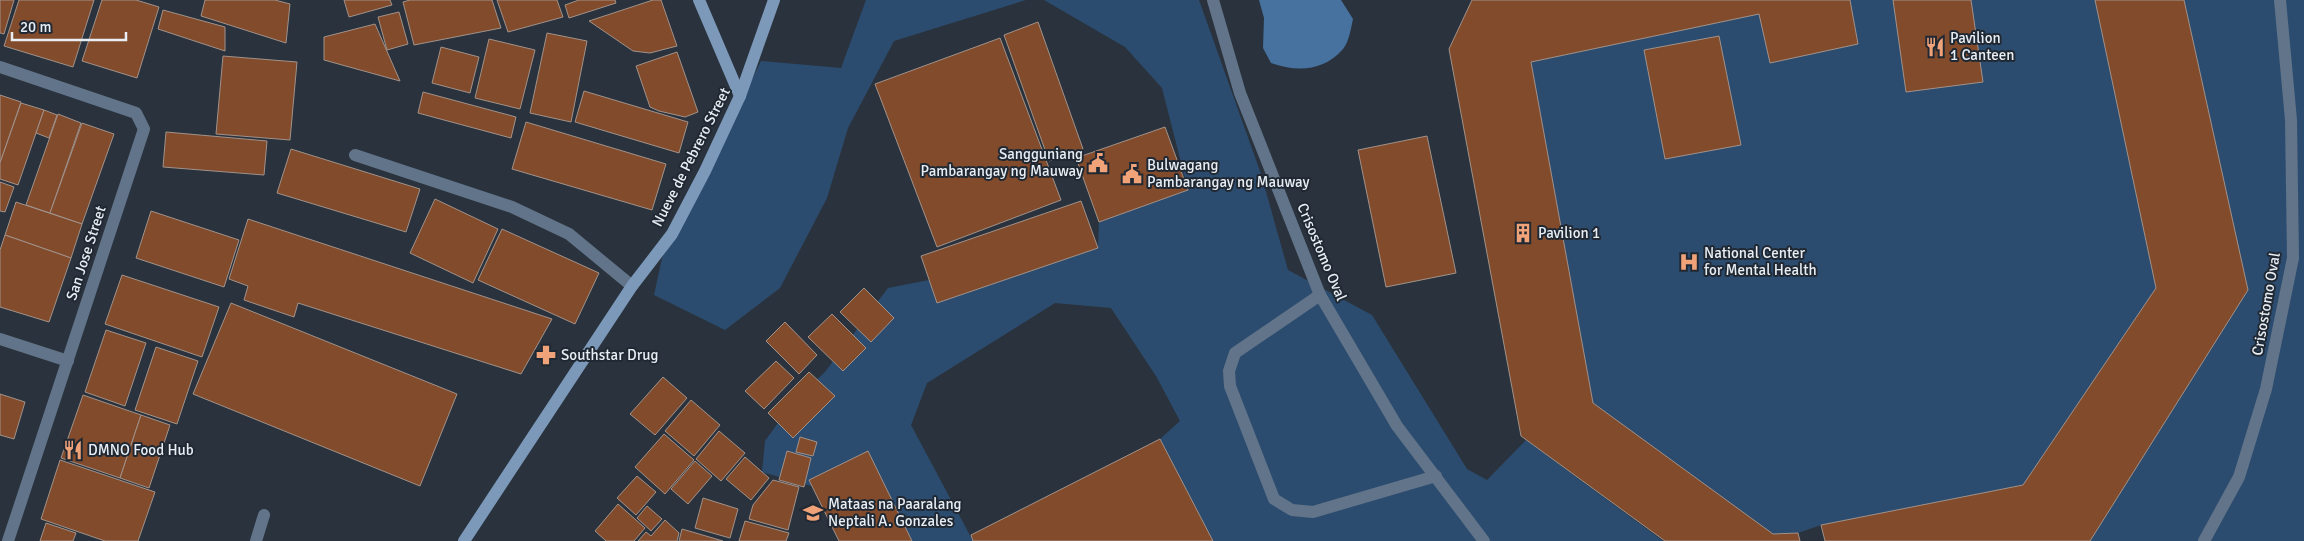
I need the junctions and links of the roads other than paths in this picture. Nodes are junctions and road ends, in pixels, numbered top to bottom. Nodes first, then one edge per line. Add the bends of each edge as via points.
1 (700, 0) edge
2 (774, 0) edge
3 (1213, 0) edge
4 (2280, 0) edge
5 (0, 67) edge
6 (740, 96) junction
7 (355, 155) dead end
8 (632, 286) junction
9 (1320, 295) junction
10 (0, 339) edge
11 (68, 361) junction
12 (1436, 476) junction
13 (264, 514) dead end
14 (8, 541) edge
15 (256, 541) edge
16 (464, 541) edge
17 (1484, 541) edge
18 (2204, 541) edge

1 - 6 main road
2 - 6 main road, Nueve de Pebrero Street
3 - 9 street, Crisostomo Oval via 1240,93
4 - 18 street, Crisostomo Oval via 2291,120 2293,258 2266,389 2238,477
5 - 11 street, San Jose Street via 136,113 144,129
6 - 8 main road, Nueve de Pebrero Street via 672,234
7 - 8 street via 512,207 569,234
8 - 16 main road, Nueve de Pebrero Street
9 - 12 street, Crisostomo Oval via 1398,426
9 - 12 street via 1234,353 1229,371 1230,386 1274,499 1292,510 1312,512
10 - 11 street
11 - 14 street, San Jose Street
12 - 17 street, Crisostomo Oval
13 - 15 street

